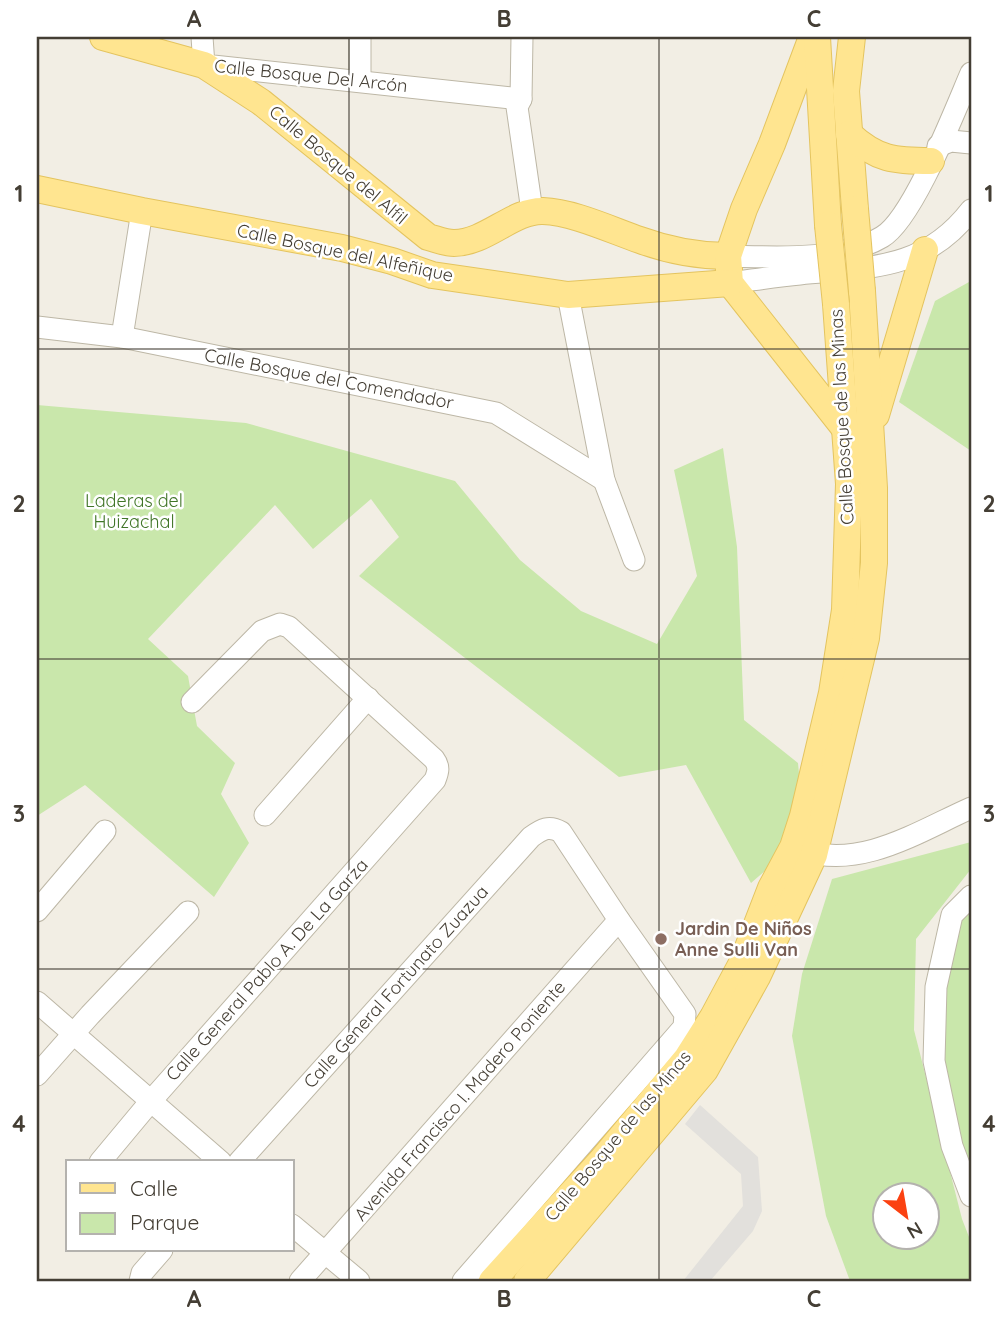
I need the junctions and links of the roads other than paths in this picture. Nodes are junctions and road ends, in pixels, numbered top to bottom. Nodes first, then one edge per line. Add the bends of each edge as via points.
1 (103, 37) edge
2 (202, 37) edge
3 (360, 37) edge
4 (522, 37) edge
5 (815, 37) edge
6 (852, 37) edge
7 (204, 65) junction
8 (971, 73) edge
9 (360, 81) junction
10 (522, 99) junction
11 (849, 134) junction
12 (971, 143) edge
13 (935, 153) junction
14 (37, 189) edge
15 (971, 210) edge
16 (142, 211) junction
17 (539, 211) junction
18 (480, 238) junction
19 (640, 240) junction
20 (925, 250) junction
21 (728, 256) junction
22 (481, 281) junction
23 (730, 283) junction
24 (629, 290) junction
25 (568, 295) junction
26 (37, 327) edge
27 (122, 337) junction
28 (858, 431) junction
29 (604, 481) junction
30 (634, 560) dead end
31 (368, 698) junction
32 (192, 702) dead end
33 (971, 808) edge
34 (265, 815) dead end
35 (105, 831) dead end
36 (804, 851) junction
37 (971, 896) edge
38 (37, 911) edge
39 (188, 912) dead end
40 (619, 920) junction
41 (37, 1002) edge
42 (73, 1035) junction
43 (37, 1075) edge
44 (149, 1102) junction
45 (102, 1160) edge
46 (219, 1160) edge
47 (241, 1160) edge
48 (971, 1196) edge
49 (294, 1227) edge
50 (160, 1252) edge
51 (324, 1254) junction
52 (141, 1277) edge
53 (300, 1281) edge
54 (359, 1281) edge
55 (463, 1281) edge
56 (492, 1281) edge
57 (527, 1281) edge

1 - 7 main road, Calle Bosque Del Arcón
2 - 7 street
3 - 9 street
4 - 10 street
5 - 21 main road
5 - 28 main road, Calle Bosque de las Minas, bridge via 836,304
6 - 11 main road, Calle Bosque de las Minas via 846,91
7 - 9 street, Calle Bosque Del Arcón
7 - 18 main road, Calle Bosque del Alfil via 261,102 428,237 453,243
8 - 13 street
9 - 10 street, Calle Bosque Del Arcón
10 - 17 street via 527,108
11 - 13 main road via 862,146 895,161
11 - 28 main road, Calle Bosque de las Minas, bridge via 862,291
12 - 13 street via 951,141
13 - 21 street via 906,213 884,236 854,250
14 - 16 main road, Calle Bosque del Alfeñique
15 - 20 street, Calle Bosque del Alfeñique
16 - 22 main road, Calle Bosque del Alfeñique via 342,248 432,275
16 - 27 street
17 - 18 main road
17 - 19 main road via 600,224
18 - 22 main road via 475,258
19 - 21 main road via 695,256
19 - 24 main road via 645,269
20 - 23 street, Calle Bosque del Alfeñique via 868,269
20 - 28 main road
21 - 23 main road
22 - 25 main road, Calle Bosque del Alfeñique
23 - 24 main road, Calle Bosque del Alfeñique
23 - 28 main road
24 - 25 main road, Calle Bosque del Alfeñique
25 - 29 street
26 - 27 street, Calle Bosque del Comendador
27 - 29 street, Calle Bosque del Comendador via 496,413
28 - 36 main road, Calle Bosque de las Minas via 849,484 845,610 832,693 803,816
29 - 30 street
31 - 32 street via 289,626 280,624 262,631
31 - 34 street
31 - 44 street, Calle General Pablo A. De La Garza via 435,759 435,780
33 - 36 street via 871,853 835,856
35 - 38 street
36 - 56 main road, Calle Bosque de las Minas via 771,888 742,962 687,1058
36 - 57 main road, Calle Bosque de las Minas via 757,977 705,1070
37 - 48 street via 953,915 936,987 934,1061 952,1146
39 - 42 street
40 - 47 street, Calle General Fortunato Zuazua via 561,832 553,827 542,829
40 - 51 street, Avenida Francisco I. Madero Poniente
40 - 55 street via 685,1014 684,1027
41 - 42 street
42 - 43 street
42 - 44 street
44 - 45 street, Calle General Pablo A. De La Garza
44 - 46 street
49 - 51 street
50 - 52 street
51 - 53 street, Avenida Francisco I. Madero Poniente
51 - 54 street

